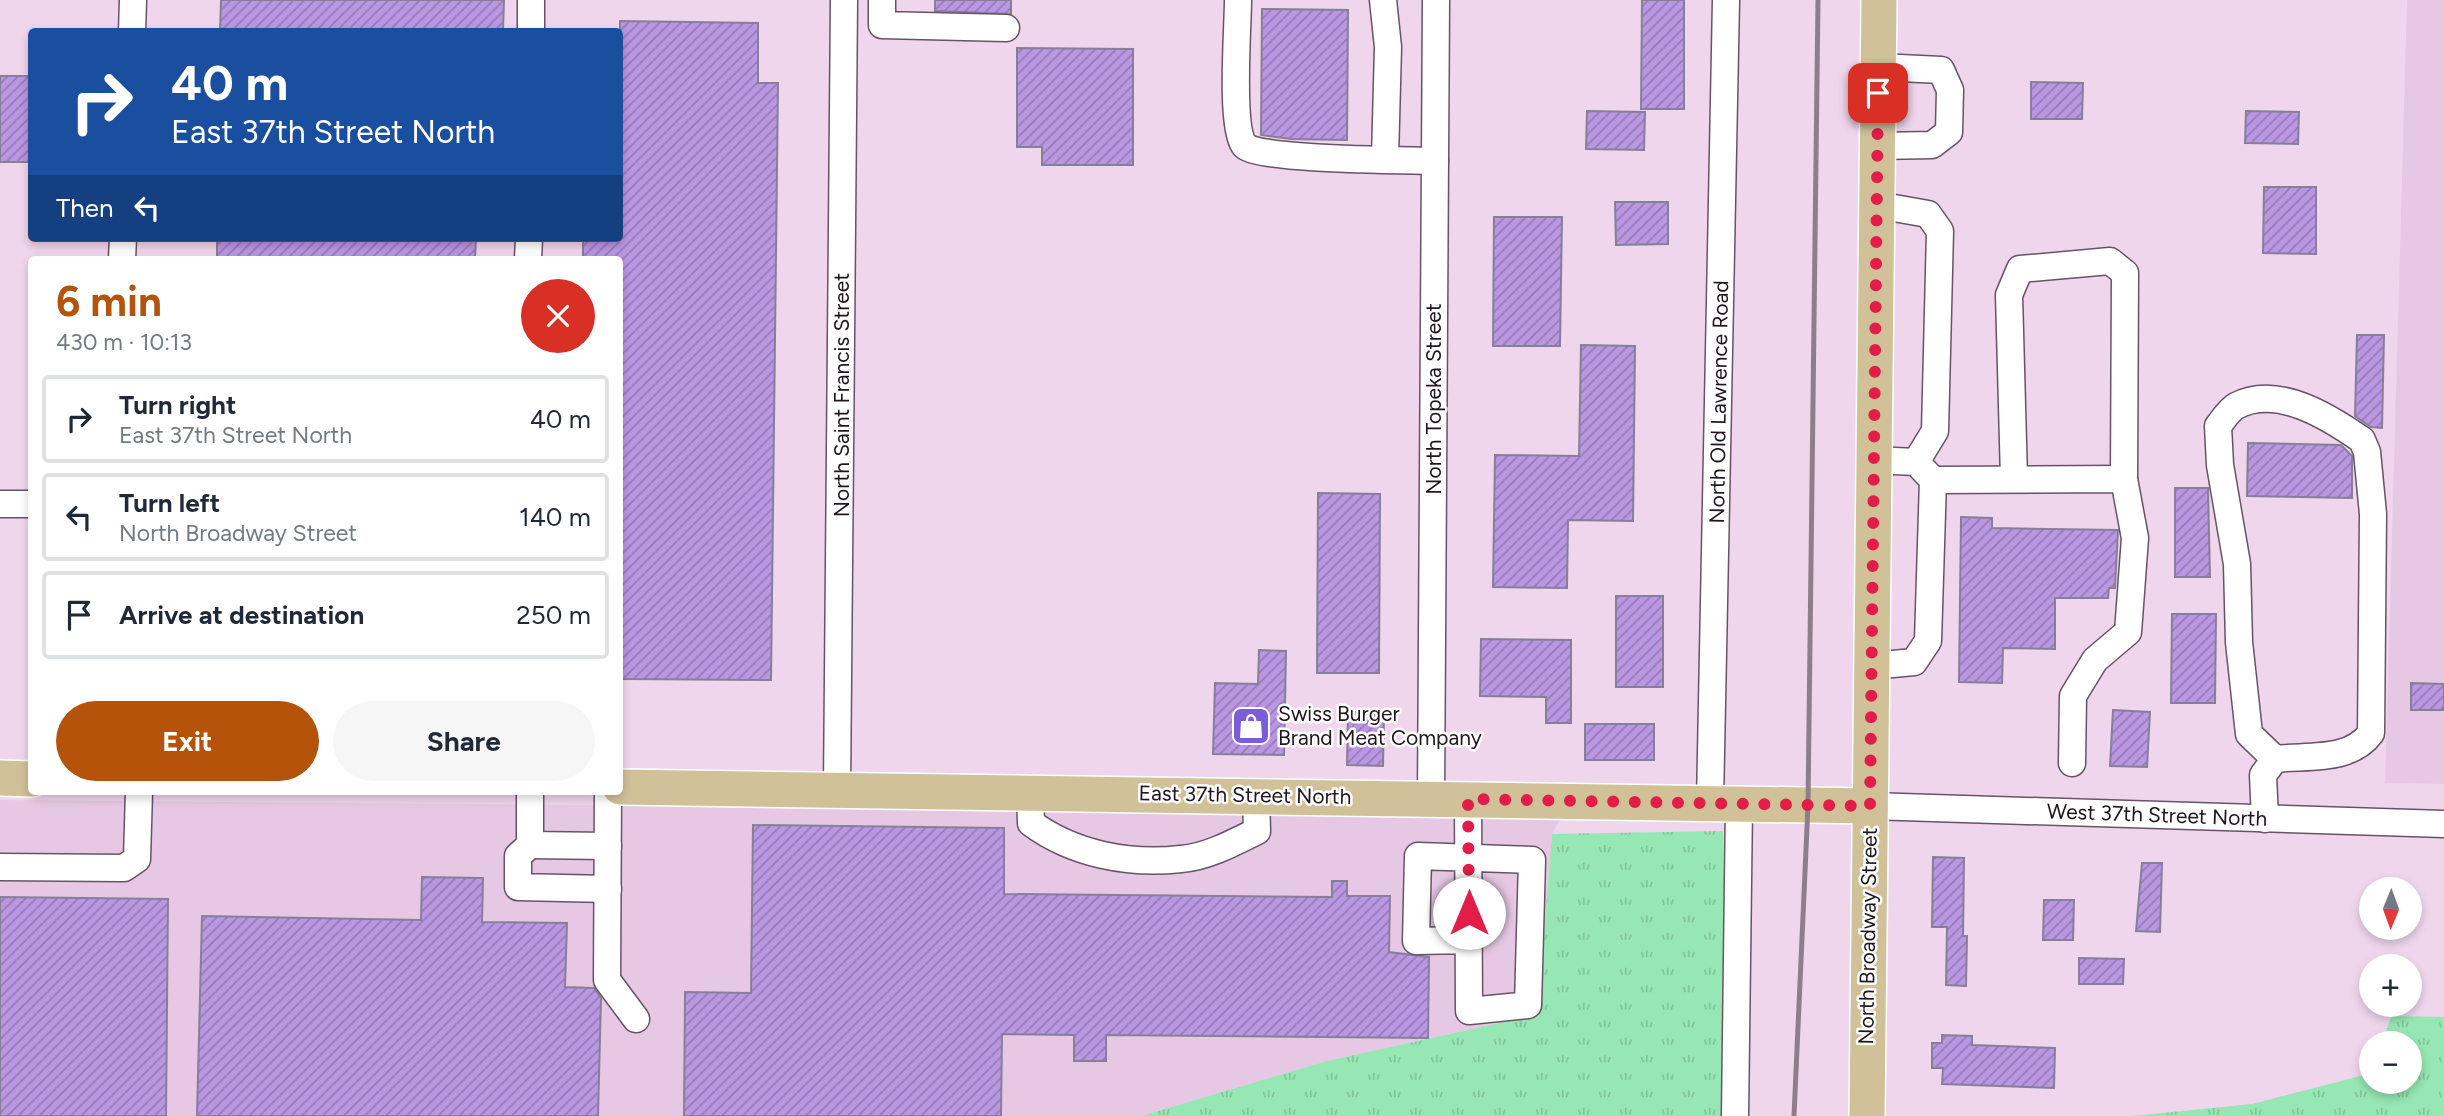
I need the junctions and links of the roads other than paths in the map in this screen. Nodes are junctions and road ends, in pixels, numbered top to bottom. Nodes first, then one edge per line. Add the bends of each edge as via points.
1 (133, 0) edge
2 (531, 0) edge
3 (844, 0) edge
4 (882, 0) edge
5 (1238, 0) edge
6 (1383, 0) edge
7 (1436, 0) edge
8 (1726, 0) edge
9 (1880, 0) edge
10 (132, 28) edge
11 (531, 28) edge
12 (1006, 28) dead end
13 (1878, 67) junction
14 (1877, 146) junction
15 (1385, 158) junction
16 (1435, 161) junction
17 (1877, 205) junction
18 (1873, 460) junction
19 (1925, 471) junction
20 (2014, 480) junction
21 (2124, 480) junction
22 (0, 504) edge
23 (28, 504) edge
24 (1871, 666) junction
25 (2275, 759) junction
26 (2072, 763) dead end
27 (0, 778) edge
28 (28, 779) edge
29 (623, 787) edge
30 (837, 789) junction
31 (1030, 792) junction
32 (139, 795) edge
33 (530, 795) edge
34 (608, 795) edge
35 (1256, 796) junction
36 (1432, 798) junction
37 (1468, 799) junction
38 (1725, 803) junction
39 (1870, 806) junction
40 (2265, 818) junction
41 (2444, 824) edge
42 (530, 845) junction
43 (608, 846) junction
44 (1468, 858) junction
45 (0, 867) edge
46 (608, 889) junction
47 (1469, 940) junction
48 (636, 1020) dead end
49 (1735, 1116) edge
50 (1867, 1116) edge

1 - 10 street
2 - 11 street
3 - 30 street, North Saint Francis Street
4 - 12 street via 882,25
5 - 15 street via 1237,116 1243,144 1253,152 1293,156
6 - 15 street via 1388,47
7 - 16 street, North Topeka Street
8 - 38 street, North Old Lawrence Road
9 - 13 main road, North Broadway Street
13 - 14 main road, North Broadway Street
13 - 14 street via 1941,70 1950,90 1949,132 1932,145
14 - 17 main road, North Broadway Street
15 - 16 street
16 - 36 street, North Topeka Street
17 - 18 main road, North Broadway Street
17 - 19 street via 1928,214 1940,231 1935,431
18 - 19 street
18 - 24 main road, North Broadway Street
19 - 20 street
19 - 24 street via 1928,641 1914,662
20 - 21 street
20 - 21 street via 2009,295 2020,269 2110,261 2125,273
21 - 26 street via 2134,538 2128,632 2095,660 2073,696
22 - 23 street
24 - 39 main road, North Broadway Street
25 - 25 street via 2343,754 2362,745 2371,733 2373,514 2362,440 2297,403 2257,399 2234,407 2218,426 2237,564 2249,734
25 - 40 street via 2263,775
27 - 28 main road
29 - 30 main road, East 37th Street North
30 - 31 main road, East 37th Street North
31 - 35 main road, East 37th Street North
31 - 35 street via 1031,823 1053,840 1110,858 1181,859 1224,848 1256,831
32 - 45 street via 137,859 124,867
33 - 42 street
34 - 43 street
35 - 36 main road, East 37th Street North
36 - 37 main road, East 37th Street North
37 - 38 main road, East 37th Street North
37 - 44 street
38 - 39 main road, East 37th Street North
38 - 49 street, North Old Lawrence Road
39 - 40 street, West 37th Street North
39 - 50 main road, North Broadway Street
40 - 41 street, West 37th Street North
42 - 43 street
42 - 46 street via 518,856 517,887
43 - 46 street
44 - 47 street
44 - 47 street via 1418,856 1416,941
44 - 47 street via 1532,860 1528,1005 1469,1011
46 - 48 street via 607,980

